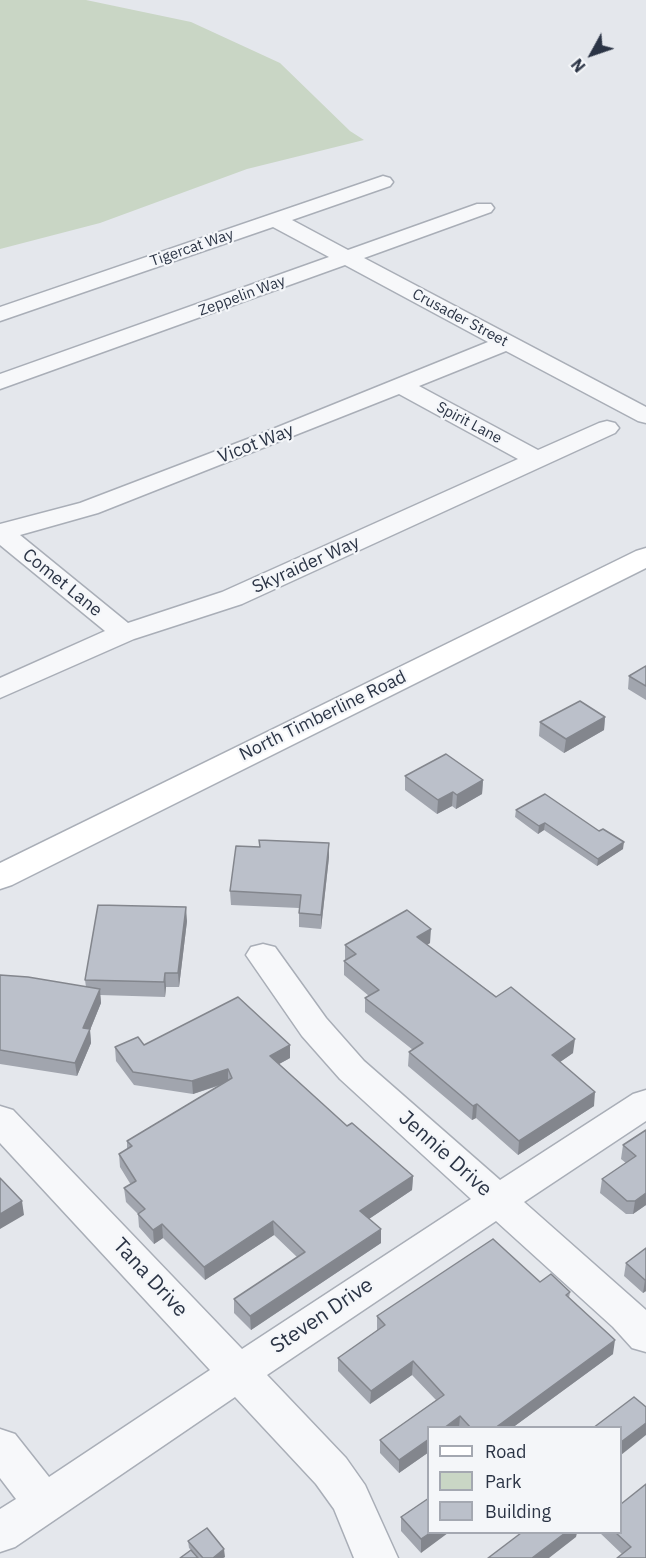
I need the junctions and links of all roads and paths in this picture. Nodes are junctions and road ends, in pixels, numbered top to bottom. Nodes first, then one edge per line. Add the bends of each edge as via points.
1 (383, 182) dead end
2 (484, 208) dead end
3 (274, 219) junction
4 (348, 258) junction
5 (0, 314) edge
6 (507, 342) junction
7 (0, 382) edge
8 (400, 386) junction
9 (646, 416) edge
10 (607, 428) dead end
11 (537, 460) junction
12 (0, 533) edge
13 (646, 556) edge
14 (124, 633) junction
15 (0, 689) edge
16 (0, 877) edge
17 (263, 955) dead end
18 (646, 1103) edge
19 (0, 1120) edge
20 (498, 1201) junction
21 (646, 1336) edge
22 (239, 1372) junction
23 (0, 1448) edge
24 (45, 1503) junction
25 (0, 1533) edge
26 (371, 1545) edge

1 - 3 street, Tigercat Way
2 - 4 street, Zeppelin Way
3 - 4 street, Crusader Street
3 - 5 street, Tigercat Way
4 - 6 street, Crusader Street
4 - 7 street, Zeppelin Way
6 - 8 street, Vicot Way
6 - 9 street, Crusader Street
8 - 11 street, Spirit Lane
8 - 12 street, Vicot Way via 89,508
10 - 11 street, Skyraider Way
11 - 14 street, Skyraider Way via 232,598
12 - 14 street, Comet Lane
13 - 16 main road, North Timberline Road
14 - 15 street, Skyraider Way
17 - 20 street, Jennie Drive via 314,1027 352,1070
18 - 20 street, Steven Drive
19 - 22 street, Tana Drive
20 - 21 street, Jennie Drive
20 - 22 street, Steven Drive
22 - 24 street, Steven Drive
22 - 26 street, Tana Drive via 331,1471 350,1497
23 - 24 street
24 - 25 street, Steven Drive

